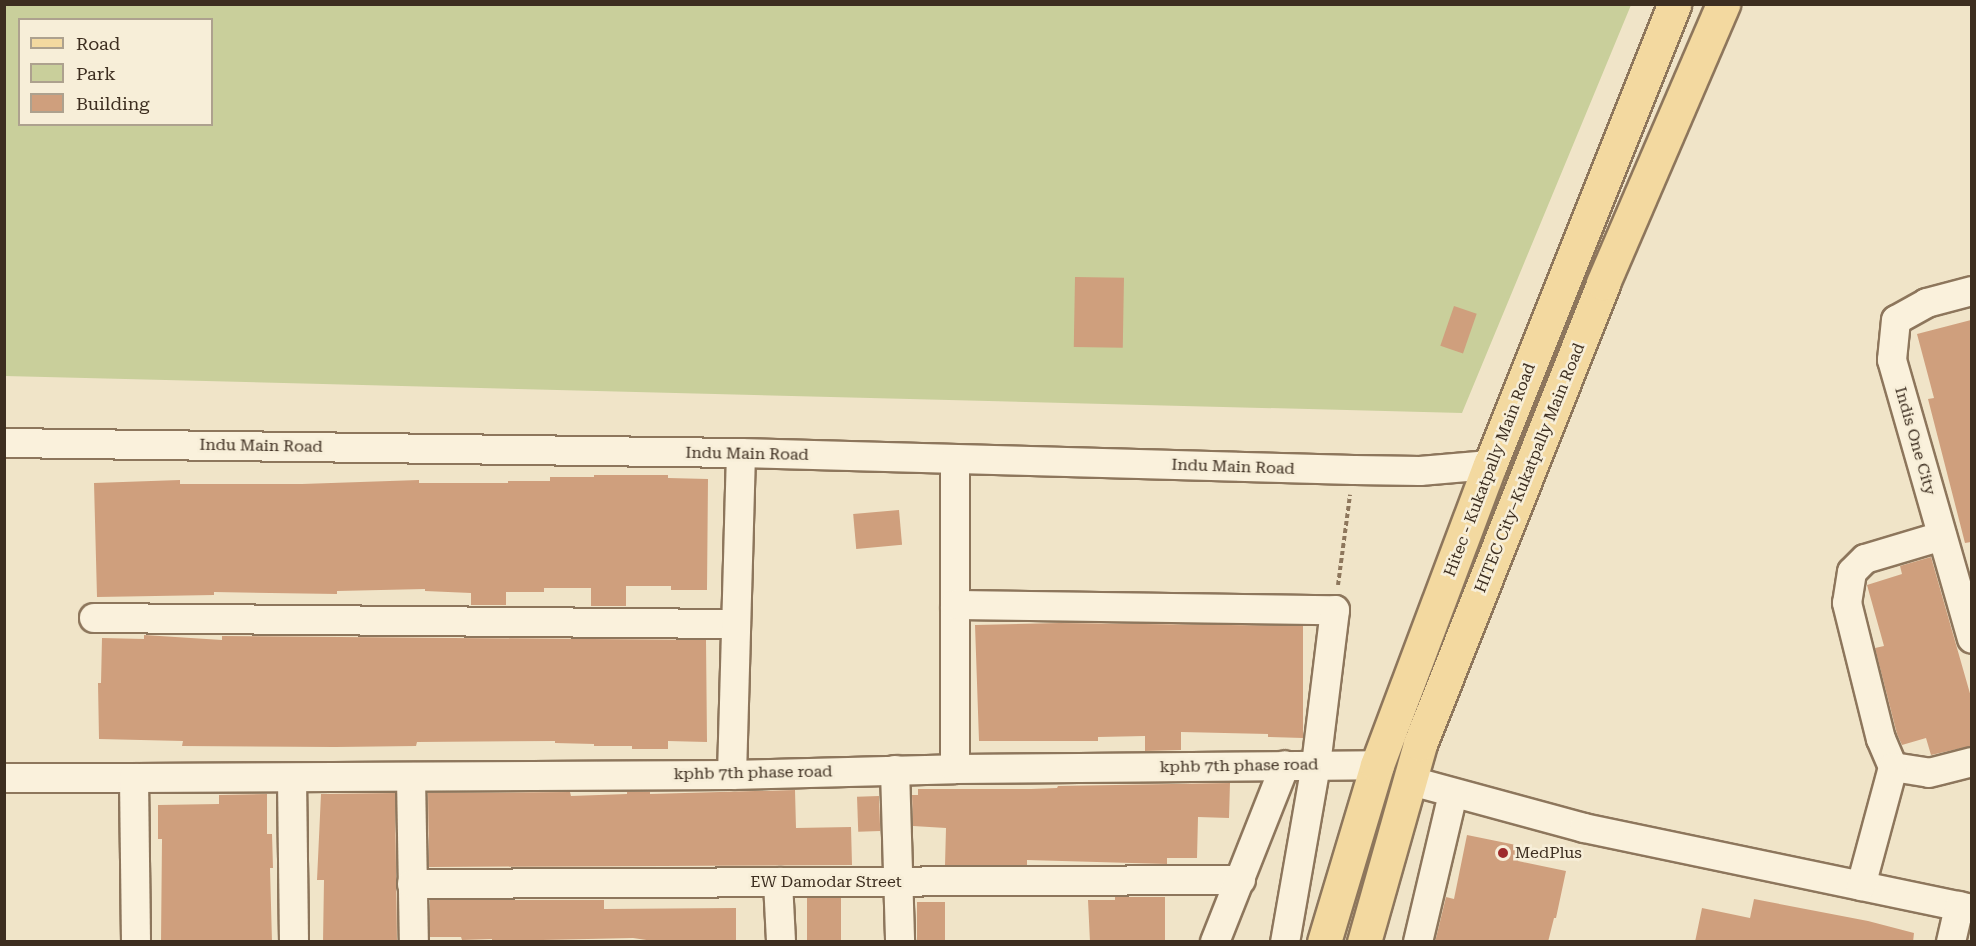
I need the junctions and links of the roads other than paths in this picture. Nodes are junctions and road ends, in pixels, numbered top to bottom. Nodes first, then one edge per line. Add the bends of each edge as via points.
1 (1674, 4) edge
2 (1724, 4) edge
3 (1971, 291) edge
4 (4, 443) edge
5 (741, 453) junction
6 (955, 460) junction
7 (1490, 465) junction
8 (1942, 536) junction
9 (955, 605) junction
10 (94, 618) dead end
11 (735, 624) junction
12 (1971, 633) edge
13 (1971, 762) edge
14 (1286, 765) junction
15 (1316, 765) junction
16 (1377, 765) junction
17 (1893, 767) junction
18 (955, 769) junction
19 (895, 770) junction
20 (732, 775) junction
21 (411, 777) junction
22 (4, 778) edge
23 (134, 778) junction
24 (292, 778) junction
25 (1411, 781) junction
26 (1453, 794) junction
27 (1241, 880) junction
28 (778, 882) junction
29 (899, 882) junction
30 (412, 884) junction
31 (1862, 886) junction
32 (1965, 908) edge
33 (136, 942) edge
34 (294, 942) edge
35 (414, 942) edge
36 (781, 942) edge
37 (900, 942) edge
38 (1215, 942) edge
39 (1285, 942) edge
40 (1324, 942) edge
41 (1364, 942) edge
42 (1418, 942) edge
43 (1951, 942) edge

1 - 7 main road, Hitec - Kukatpally Main Road
2 - 25 main road, HITEC City–Kukatpally Main Road via 1603,283 1420,744
3 - 8 street, Indis One City via 1927,303 1896,320 1892,360
4 - 5 street, Indu Main Road
5 - 6 street, Indu Main Road
5 - 11 street
6 - 7 street, Indu Main Road via 1420,471
6 - 9 street
7 - 16 main road, Hitec - Kukatpally Main Road
8 - 12 street, Indis One City
8 - 17 street via 1865,559 1852,572 1847,603 1881,739
9 - 15 street via 1335,610
9 - 18 street
10 - 11 street
11 - 20 street
13 - 17 street via 1929,773
14 - 15 street, kphb 7th phase road
14 - 18 street, kphb 7th phase road
14 - 27 street
15 - 16 street, kphb 7th phase road
15 - 39 street
16 - 40 main road, Hitec - Kukatpally Main Road
17 - 31 street
18 - 19 street, kphb 7th phase road
19 - 20 street, kphb 7th phase road
19 - 29 street
20 - 21 street, kphb 7th phase road
21 - 24 street, kphb 7th phase road
21 - 30 street
22 - 23 street, kphb 7th phase road
23 - 24 street, kphb 7th phase road
23 - 33 street
24 - 34 street
25 - 26 street
25 - 41 main road, HITEC City–Kukatpally Main Road
26 - 31 street via 1584,828
26 - 42 street
27 - 29 street, EW Damodar Street
27 - 38 street
28 - 29 street, EW Damodar Street
28 - 30 street, EW Damodar Street
28 - 36 street
29 - 37 street
30 - 35 street
31 - 32 street
32 - 43 street

